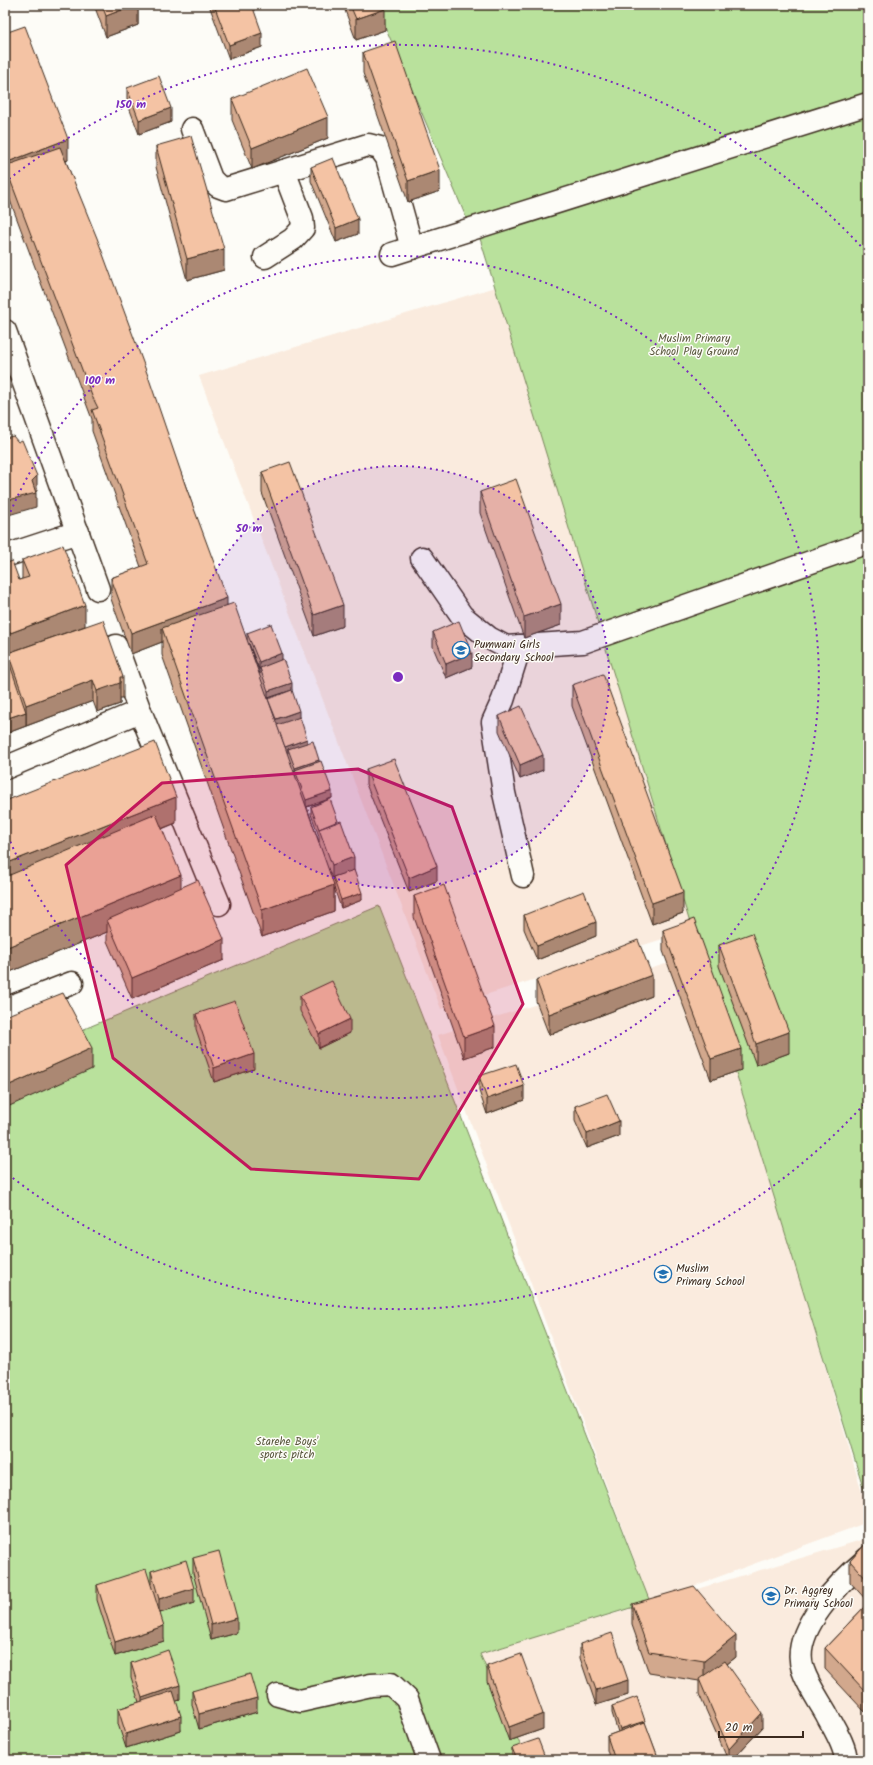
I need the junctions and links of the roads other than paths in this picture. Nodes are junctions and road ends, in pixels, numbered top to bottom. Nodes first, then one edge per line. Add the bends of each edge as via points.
1 (868, 104) edge
2 (192, 129) dead end
3 (284, 171) junction
4 (265, 257) dead end
5 (5, 331) edge
6 (78, 532) junction
7 (868, 542) edge
8 (5, 556) edge
9 (422, 558) dead end
10 (98, 589) dead end
11 (116, 646) dead end
12 (520, 646) junction
13 (140, 711) junction
14 (5, 768) edge
15 (523, 876) dead end
16 (219, 904) dead end
17 (72, 983) dead end
18 (5, 1009) edge
19 (868, 1558) edge
20 (278, 1695) dead end
21 (429, 1760) edge
22 (846, 1760) edge

1 - 3 lane via 402,251 387,158 380,148 368,146
2 - 3 lane via 211,179 218,186 226,189
3 - 4 lane via 302,218 303,228 293,239
5 - 6 lane
6 - 8 lane
6 - 10 lane
7 - 12 lane via 583,642
9 - 12 lane via 462,616 489,638 506,647
11 - 13 lane
12 - 15 lane via 503,700 493,722 504,793
13 - 14 lane
13 - 16 lane
17 - 18 lane
19 - 22 lane via 848,1575 811,1621 800,1650 803,1670 837,1734
20 - 21 lane via 300,1701 371,1685 391,1684 406,1699

